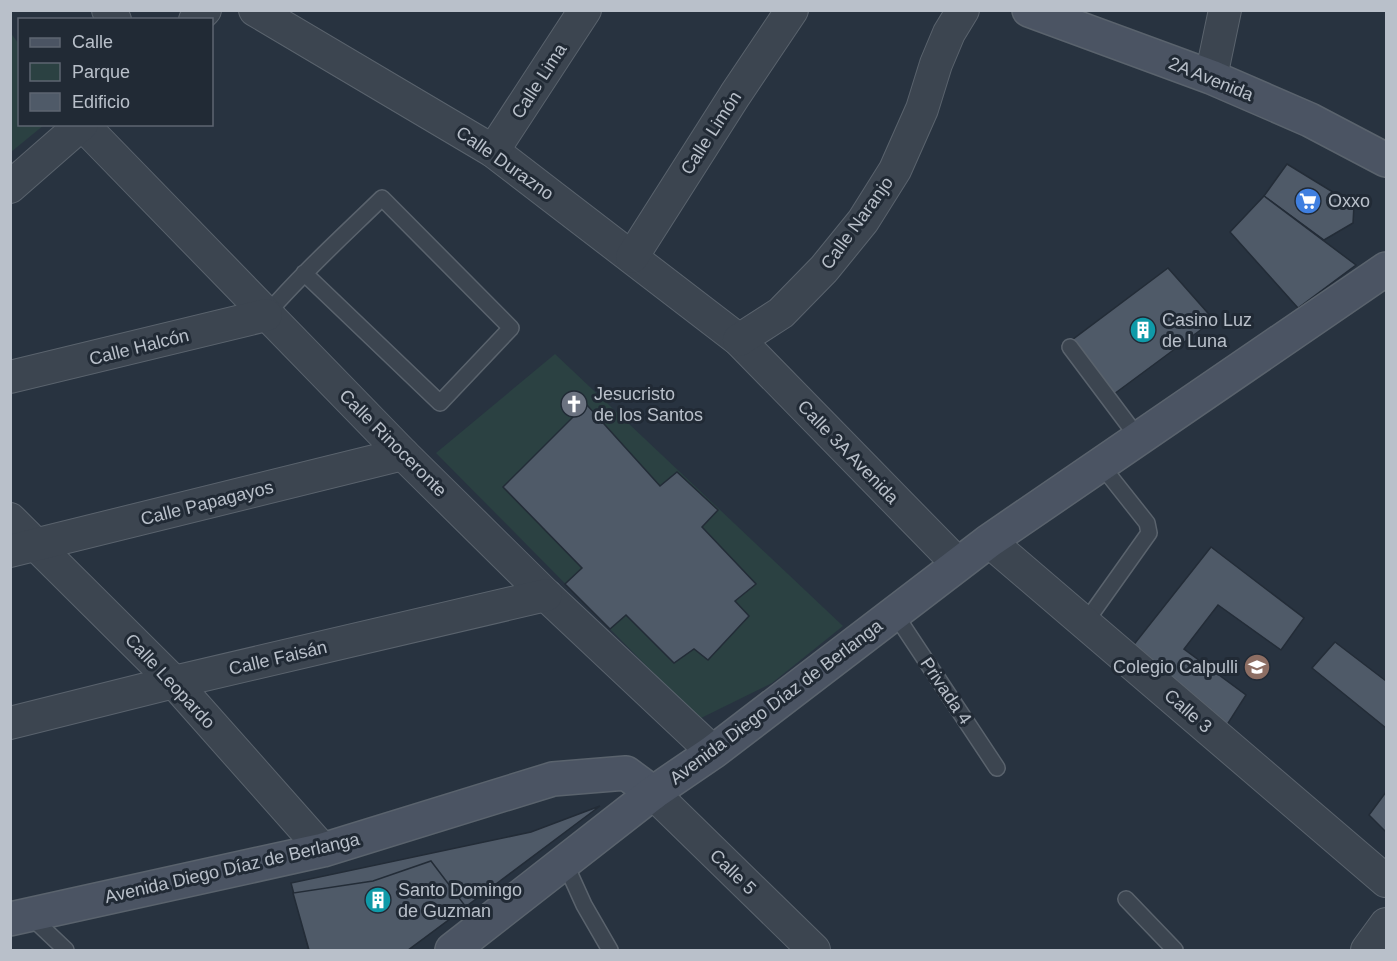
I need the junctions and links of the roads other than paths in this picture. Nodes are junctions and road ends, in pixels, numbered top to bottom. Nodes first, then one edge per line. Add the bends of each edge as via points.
1 (255, 10) edge
2 (585, 10) edge
3 (792, 10) edge
4 (963, 10) edge
5 (1029, 10) edge
6 (1225, 10) edge
7 (1211, 77) junction
8 (80, 126) edge
9 (84, 126) edge
10 (493, 151) junction
11 (1386, 160) edge
12 (10, 187) edge
13 (632, 257) junction
14 (1386, 269) edge
15 (304, 273) junction
16 (266, 315) junction
17 (739, 340) junction
18 (1070, 347) dead end
19 (10, 377) edge
20 (1139, 439) junction
21 (404, 454) junction
22 (1101, 465) junction
23 (10, 519) edge
24 (989, 541) junction
25 (24, 548) edge
26 (958, 564) junction
27 (546, 595) junction
28 (894, 614) junction
29 (1085, 623) junction
30 (174, 682) junction
31 (10, 723) edge
32 (713, 752) junction
33 (997, 768) dead end
34 (652, 794) junction
35 (323, 850) junction
36 (565, 863) junction
37 (1386, 881) edge
38 (1126, 899) dead end
39 (20, 917) edge
40 (1386, 924) edge
41 (66, 951) edge
42 (452, 951) edge
43 (610, 951) edge
44 (814, 951) edge
45 (1175, 951) edge
46 (1367, 951) edge

1 - 10 street, Calle Durazno
2 - 10 street, Calle Lima
3 - 13 street, Calle Limón
4 - 17 street, Calle Naranjo via 949,33 895,170 863,221 781,313
5 - 7 street, 2A Avenida
6 - 7 street
7 - 11 street, 2A Avenida via 1310,120
8 - 12 street
9 - 16 street, Calle Rinoceronte
10 - 13 street, Calle Durazno
13 - 17 street, Calle Durazno
14 - 20 street, Avenida Diego Díaz de Berlanga
15 - 15 lane via 440,403 511,328 382,198
15 - 16 lane
16 - 19 street, Calle Halcón
16 - 21 street, Calle Rinoceronte
17 - 26 street, Calle 3A Avenida
18 - 20 lane
20 - 22 street, Avenida Diego Díaz de Berlanga
21 - 25 street, Calle Papagayos
21 - 27 street, Calle Rinoceronte
22 - 24 street, Avenida Diego Díaz de Berlanga
22 - 29 lane via 1147,523 1149,533
23 - 25 street, Calle Leopardo
24 - 26 street, Avenida Diego Díaz de Berlanga
24 - 29 street, Calle 3
25 - 30 street, Calle Leopardo
26 - 28 street, Avenida Diego Díaz de Berlanga
27 - 30 street, Calle Faisán
27 - 32 street, Calle Rinoceronte
28 - 32 street, Avenida Diego Díaz de Berlanga
28 - 33 lane, Privada 4
29 - 37 street, Calle 3
30 - 31 street, Calle Faisán
30 - 35 street, Calle Leopardo
32 - 34 street, Avenida Diego Díaz de Berlanga
34 - 35 street, Avenida Diego Díaz de Berlanga via 626,773 553,779
34 - 36 street
34 - 44 street, Calle 5
35 - 39 street, Avenida Diego Díaz de Berlanga
36 - 42 street
36 - 43 lane
38 - 45 lane
39 - 41 lane
40 - 46 street

